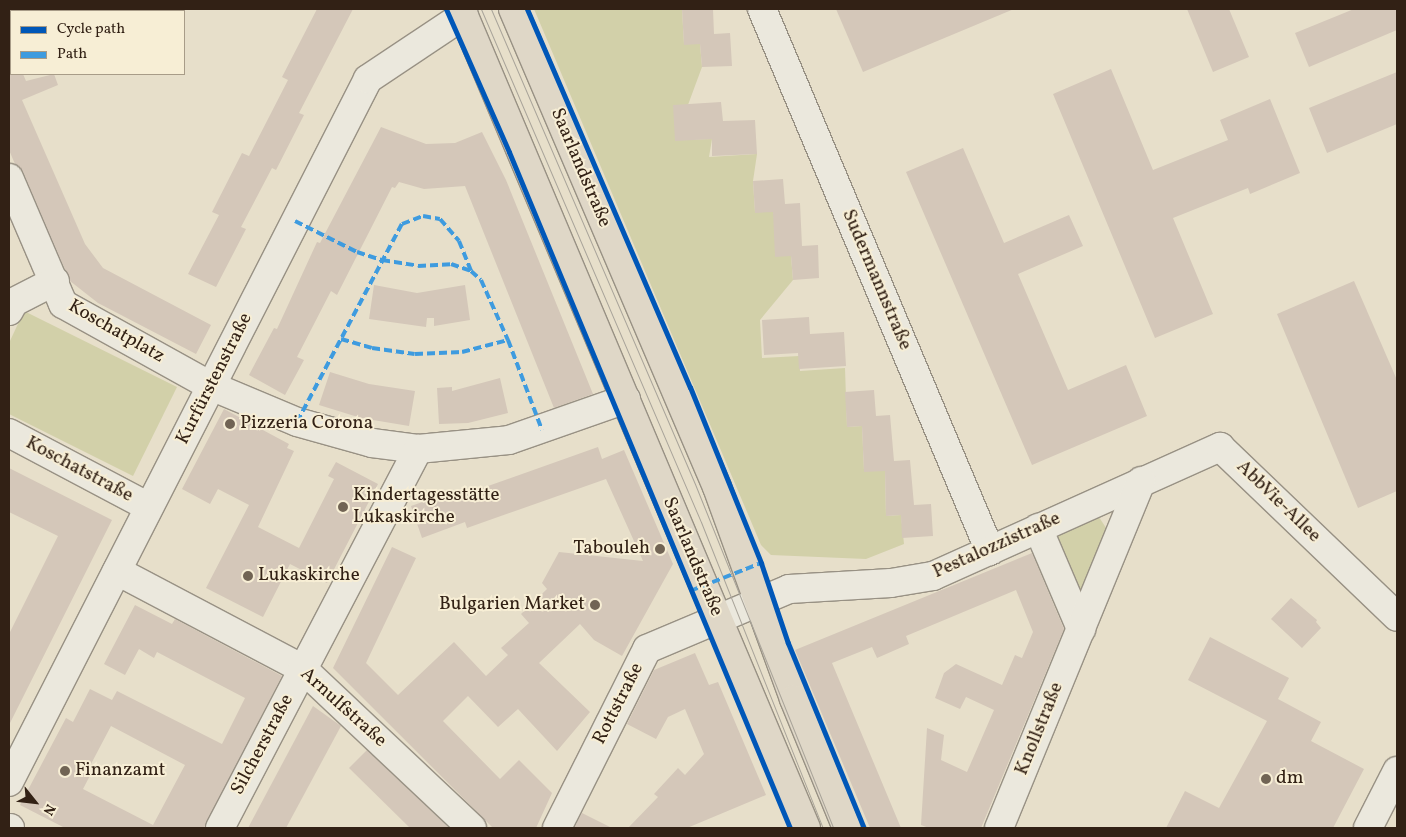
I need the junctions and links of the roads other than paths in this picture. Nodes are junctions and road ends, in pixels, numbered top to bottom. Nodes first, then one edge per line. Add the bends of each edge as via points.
1 (512, 9) edge
2 (762, 9) edge
3 (463, 12) edge
4 (9, 178) edge
5 (55, 281) junction
6 (9, 312) edge
7 (211, 386) junction
8 (626, 400) junction
9 (9, 433) edge
10 (418, 449) junction
11 (1141, 481) junction
12 (150, 507) junction
13 (1038, 528) junction
14 (990, 551) junction
15 (117, 571) junction
16 (759, 602) junction
17 (1397, 617) edge
18 (718, 619) junction
19 (1081, 629) junction
20 (303, 669) junction
21 (1397, 771) edge
22 (9, 782) edge
23 (220, 828) edge
24 (472, 828) edge
25 (557, 828) edge
26 (806, 828) edge
27 (847, 828) edge
28 (999, 828) edge
29 (1368, 828) edge

1 - 16 main road, Saarlandstraße via 717,487
2 - 14 street, Sudermannstraße
3 - 7 street, Kurfürstenstraße via 368,79
3 - 8 main road, Saarlandstraße
4 - 5 street
5 - 6 street, Koschatplatz via 14,302
5 - 7 street, Koschatplatz via 63,304
7 - 10 street, Koschatplatz via 297,422 372,444
7 - 12 street, Kurfürstenstraße
8 - 10 street, Koschatplatz via 509,440
8 - 18 main road, Saarlandstraße
9 - 12 street, Koschatstraße
10 - 20 street, Silcherstraße
11 - 13 street, Pestalozzistraße
11 - 17 street, AbbVie-Allee via 1220,447
11 - 19 street, Knollstraße
12 - 15 street, Kurfürstenstraße
13 - 14 street, Pestalozzistraße
13 - 19 street
14 - 16 street, Pestalozzistraße via 933,576 891,584 789,589
15 - 20 street, Arnulfstraße
15 - 22 street, Kurfürstenstraße
16 - 18 street, Pestalozzistraße
16 - 27 main road, Saarlandstraße via 794,699
18 - 25 street, Rottstraße via 647,649
18 - 26 main road, Saarlandstraße
19 - 28 street, Knollstraße
20 - 23 street, Silcherstraße
20 - 24 street, Arnulfstraße
21 - 29 street

